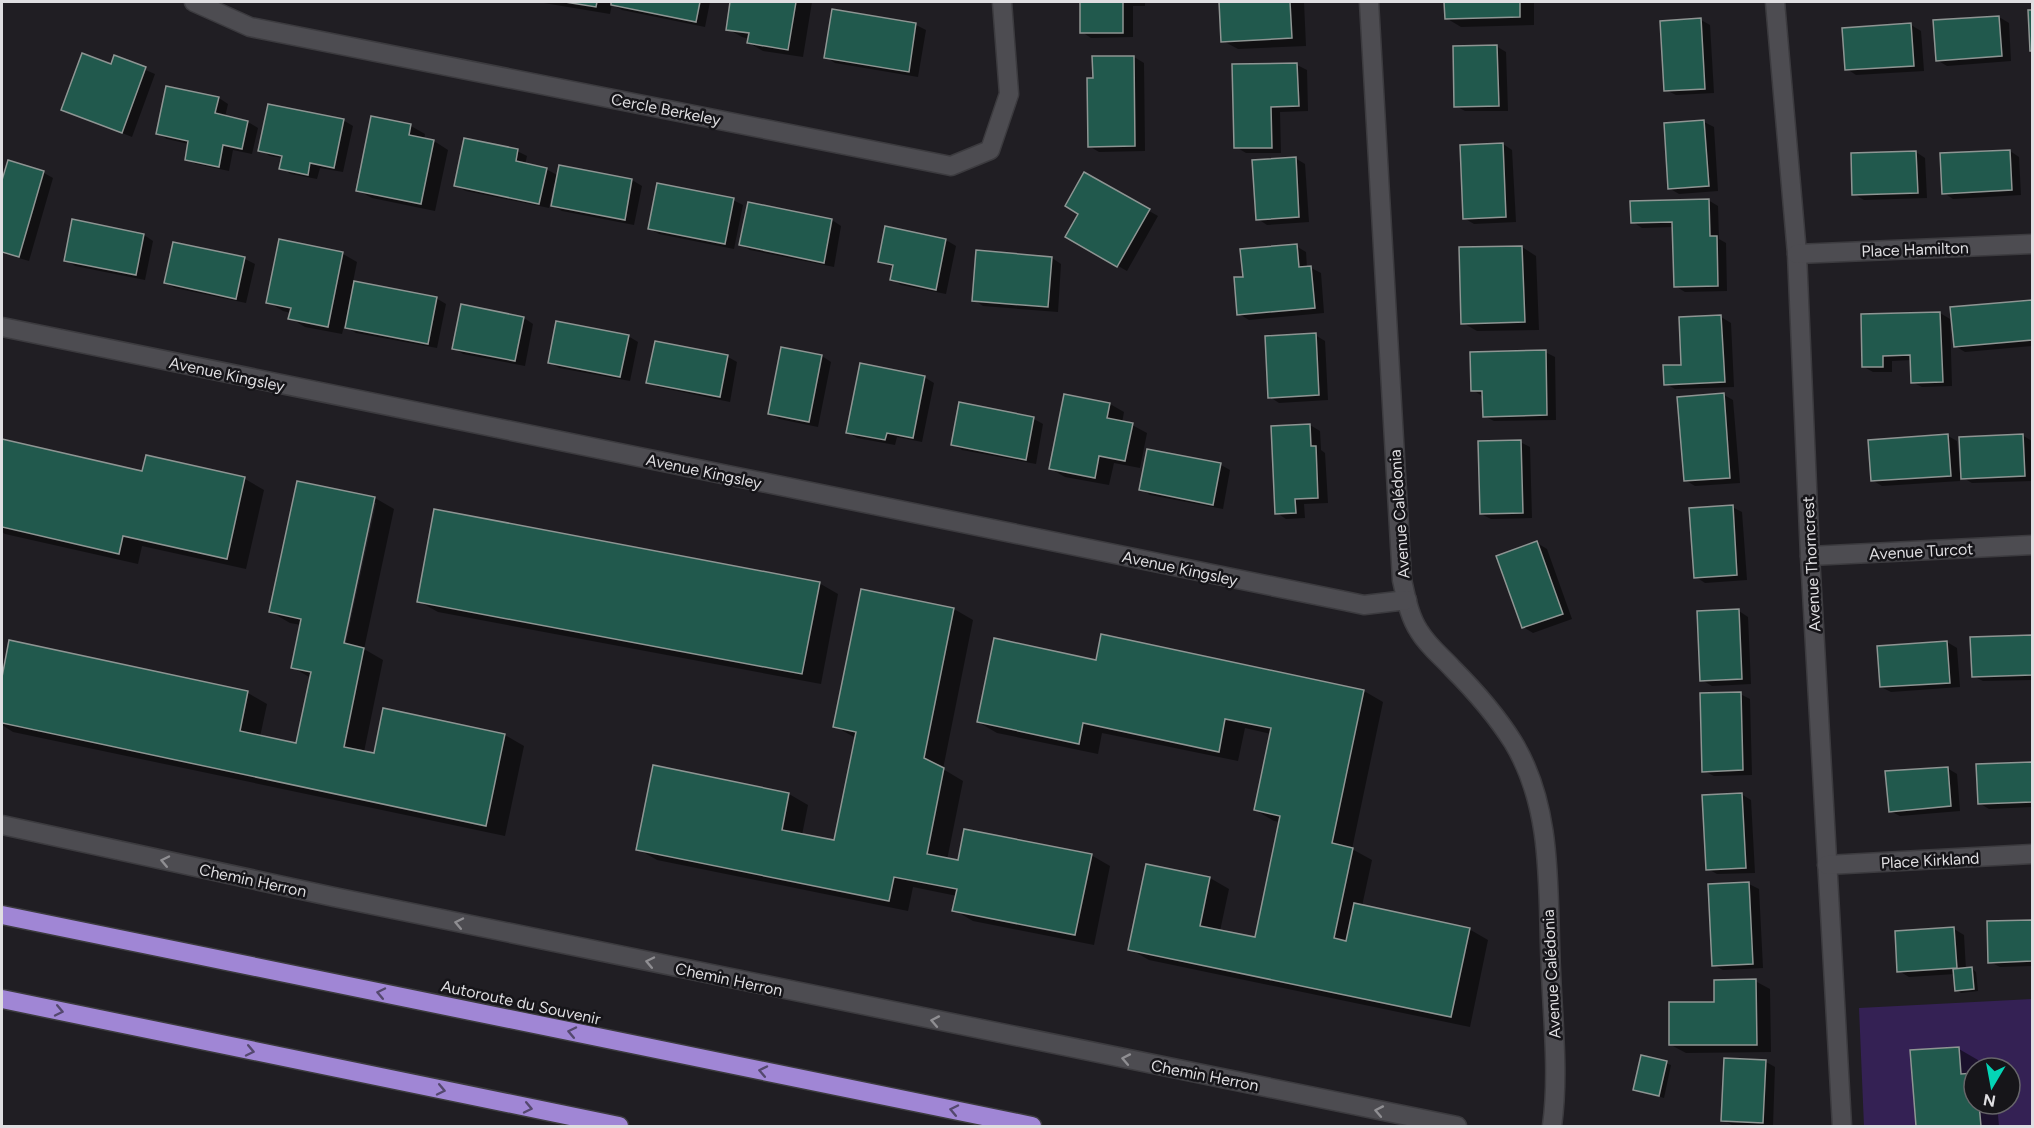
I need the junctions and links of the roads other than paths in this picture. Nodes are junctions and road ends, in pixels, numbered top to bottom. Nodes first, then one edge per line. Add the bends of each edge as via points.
1 (194, 2) edge
2 (1002, 2) edge
3 (1369, 2) edge
4 (1775, 2) edge
5 (2032, 244) edge
6 (1797, 254) junction
7 (2, 327) edge
8 (2032, 545) edge
9 (1810, 556) junction
10 (1407, 600) junction
11 (2, 825) edge
12 (2032, 854) edge
13 (1827, 865) junction
14 (2, 915) edge
15 (2, 999) edge
16 (619, 1126) edge
17 (1032, 1126) edge
18 (1457, 1126) edge
19 (1552, 1126) edge
20 (1842, 1126) edge

1 - 2 street, Cercle Berkeley via 250,27 951,166 990,150 1009,94
3 - 10 street, Avenue Calédonia via 1402,580
4 - 6 street, Avenue Thorncrest
5 - 6 street, Place Hamilton
6 - 9 street, Avenue Thorncrest
7 - 10 street, Avenue Kingsley via 1364,605
8 - 9 street, Avenue Turcot
9 - 13 street, Avenue Thorncrest
10 - 19 street, Avenue Calédonia via 1427,644 1474,691 1514,743 1537,798 1546,848 1554,1055
18 -> 11 street, Chemin Herron via 345,900
12 - 13 street, Place Kirkland
13 - 20 street, Avenue Thorncrest
17 -> 14 highway, Autoroute du Souvenir
15 -> 16 highway

